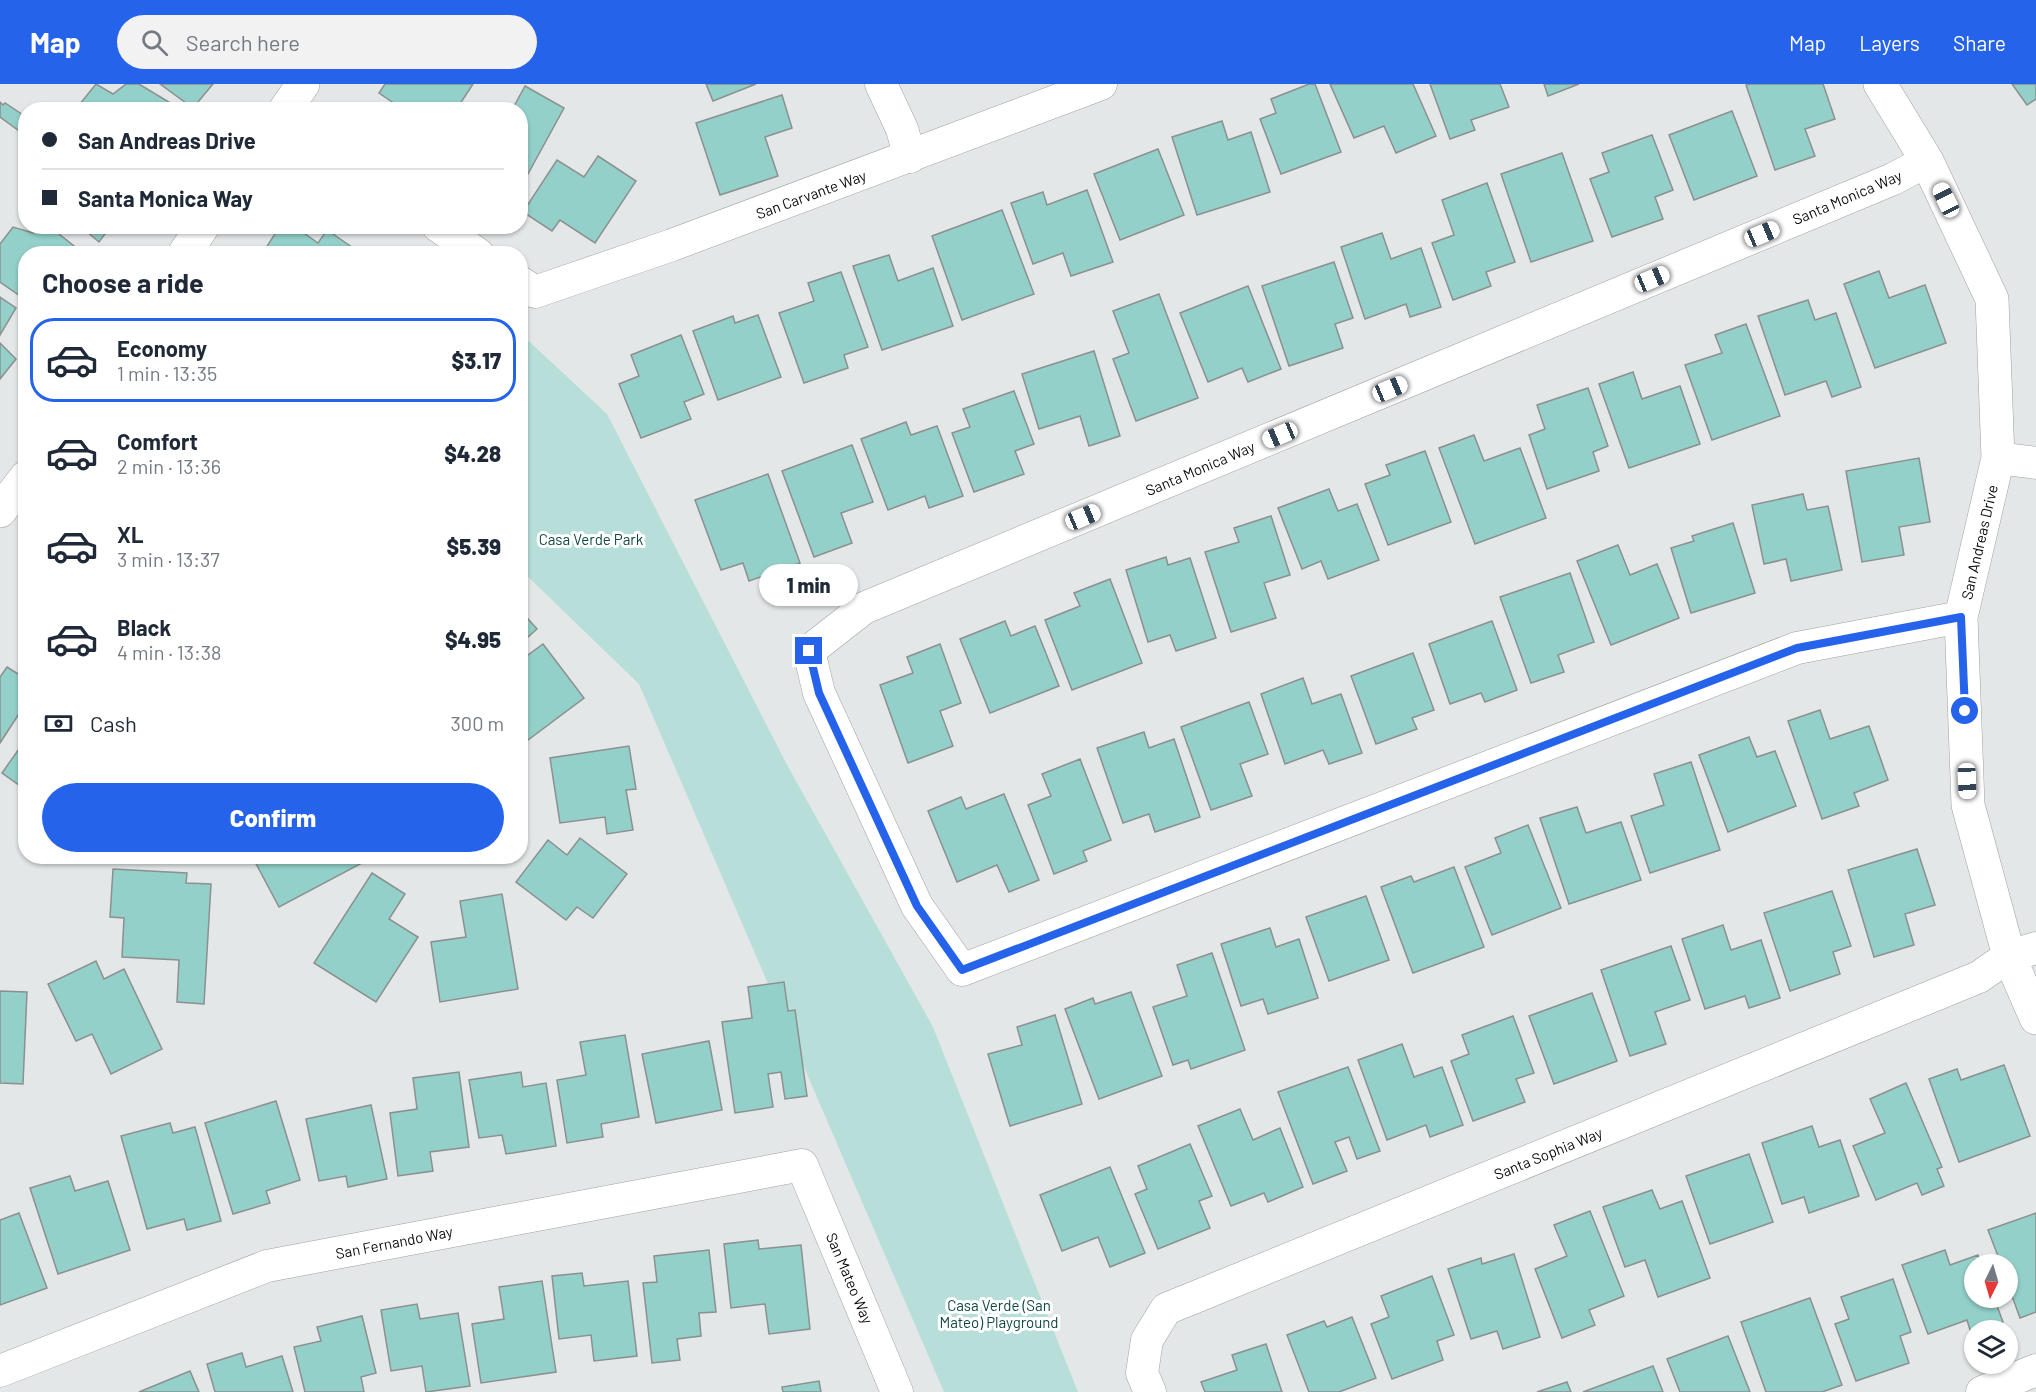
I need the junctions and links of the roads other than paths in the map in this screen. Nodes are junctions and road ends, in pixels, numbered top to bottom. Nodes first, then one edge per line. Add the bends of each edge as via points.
1 (303, 84) edge
2 (881, 84) edge
3 (1101, 84) edge
4 (1880, 84) edge
5 (291, 102) edge
6 (910, 157) junction
7 (1927, 161) junction
8 (449, 234) edge
9 (467, 246) edge
10 (528, 287) edge
11 (1998, 458) junction
12 (2036, 463) edge
13 (18, 487) edge
14 (0, 511) edge
15 (1961, 617) junction
16 (2023, 952) edge
17 (2036, 1018) edge
18 (802, 1165) joint
19 (2036, 1370) edge
20 (0, 1371) edge
21 (897, 1392) edge
22 (1150, 1392) edge
23 (1982, 1392) edge

1 - 5 street
2 - 6 street
3 - 6 street, San Carvante Way
4 - 7 street, San Andreas Drive
6 - 10 street, San Carvante Way via 535,292
7 - 11 street, San Andreas Drive via 1992,299
7 - 15 street, Santa Monica Way via 1893,179 864,608 809,651 819,693 917,906 962,970 1797,648
8 - 9 street
11 - 12 street
11 - 15 street, San Andreas Drive
13 - 14 street
15 - 16 street, San Andreas Drive via 1968,805
16 - 17 street, San Andreas Drive
16 - 22 street, Santa Sophia Way via 1979,977 1166,1309 1147,1340 1142,1373
18 - 20 street, San Fernando Way via 267,1266
18 - 21 street, San Mateo Way
19 - 23 street

